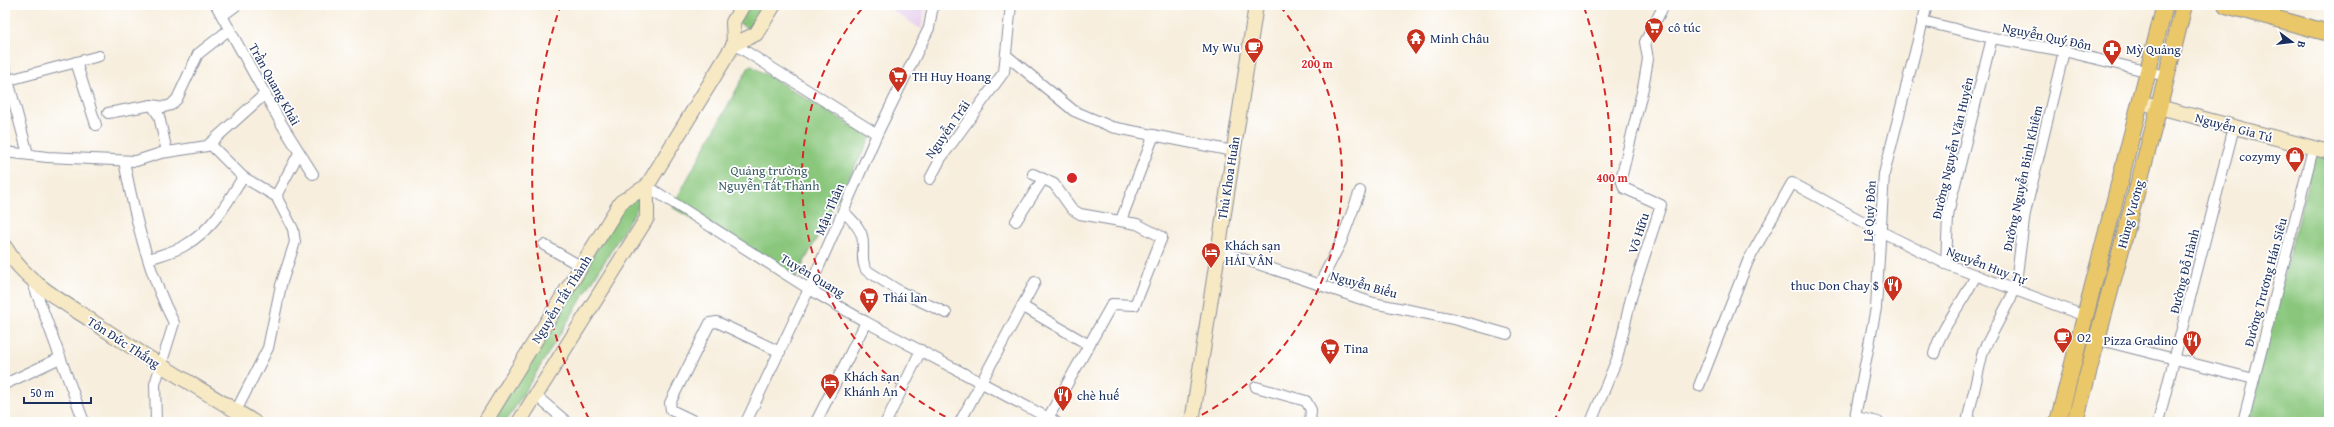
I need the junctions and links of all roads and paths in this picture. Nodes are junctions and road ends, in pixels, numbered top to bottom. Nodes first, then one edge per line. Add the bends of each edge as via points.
1 (216, 5) edge
2 (237, 5) edge
3 (744, 5) edge
4 (774, 5) edge
5 (933, 5) edge
6 (1011, 5) edge
7 (1256, 5) edge
8 (1664, 5) edge
9 (1927, 5) edge
10 (2165, 5) edge
11 (2184, 5) edge
12 (2226, 5) edge
13 (222, 16) junction
14 (1922, 21) junction
15 (230, 29) junction
16 (2329, 33) edge
17 (1992, 38) junction
18 (734, 44) junction
19 (2064, 51) junction
20 (99, 56) dead end
21 (1006, 56) junction
22 (76, 62) junction
23 (5, 69) edge
24 (2147, 73) junction
25 (2166, 76) junction
26 (9, 80) junction
27 (265, 94) junction
28 (2140, 102) junction
29 (152, 105) junction
30 (2159, 107) junction
31 (108, 113) dead end
32 (96, 125) dead end
33 (2234, 127) junction
34 (877, 134) junction
35 (1154, 135) junction
36 (210, 144) junction
37 (2313, 148) junction
38 (1233, 151) junction
39 (5, 152) edge
40 (168, 152) junction
41 (2329, 152) edge
42 (299, 153) junction
43 (28, 154) junction
44 (124, 161) junction
45 (313, 174) dead end
46 (1033, 174) dead end
47 (243, 177) junction
48 (930, 179) dead end
49 (1044, 179) junction
50 (647, 186) junction
51 (1360, 191) dead end
52 (276, 197) junction
53 (843, 211) junction
54 (1121, 220) junction
55 (1016, 221) dead end
56 (1882, 232) junction
57 (544, 245) dead end
58 (5, 247) edge
59 (1217, 250) junction
60 (149, 259) junction
61 (1946, 264) junction
62 (582, 267) junction
63 (1976, 275) junction
64 (31, 278) junction
65 (1035, 282) dead end
66 (1319, 285) junction
67 (809, 289) junction
68 (2015, 290) junction
69 (1022, 306) junction
70 (946, 313) dead end
71 (2085, 316) junction
72 (866, 322) junction
73 (1507, 334) dead end
74 (2088, 337) junction
75 (1090, 345) junction
76 (921, 350) junction
77 (780, 352) junction
78 (1934, 354) dead end
79 (60, 358) junction
80 (2174, 359) junction
81 (161, 366) junction
82 (2254, 380) junction
83 (982, 383) junction
84 (5, 384) edge
85 (1699, 386) dead end
86 (1256, 387) dead end
87 (535, 395) junction
88 (236, 411) junction
89 (1855, 419) edge
90 (1052, 420) edge
91 (84, 422) edge
92 (156, 422) edge
93 (254, 422) edge
94 (486, 422) edge
95 (519, 422) edge
96 (567, 422) edge
97 (696, 422) edge
98 (746, 422) edge
99 (816, 422) edge
100 (886, 422) edge
101 (960, 422) edge
102 (1192, 422) edge
103 (1310, 422) edge
104 (1591, 422) edge
105 (1878, 422) edge
106 (1967, 422) edge
107 (2058, 422) edge
108 (2075, 422) edge
109 (2158, 422) edge
110 (2243, 422) edge

1 - 13 street, Trần Quang Khải
2 - 13 street
3 - 18 street via 733,22
4 - 18 street via 756,34
5 - 34 street, Mậu Thân via 929,28
6 - 21 street, Nguyễn Trãi
7 - 38 street, Thủ Khoa Huân
8 - 104 street, Võ Hữu via 1645,42 1648,59 1643,88 1621,179 1624,188 1661,206 1631,298 1617,359
9 - 14 street, Lê Quý Đôn
10 - 24 main road, Hùng Vương
11 - 25 main road, Hùng Vương
12 - 16 main road
13 - 15 street, Trần Quang Khải
14 - 17 street, Nguyễn Quý Đôn
14 - 56 street, Lê Quý Đôn via 1887,157 1882,192
15 - 27 street, Trần Quang Khải
15 - 29 street via 198,54 174,103 164,107
17 - 19 street, Nguyễn Quý Đôn
17 - 61 street, Đường Nguyễn Văn Huyên via 1951,200
18 - 34 street
18 - 50 street, Nguyễn Tất Thành
19 - 24 street, Nguyễn Quý Đôn
19 - 68 street, Đường Nguyễn Bỉnh Khiêm via 2025,212
20 - 22 street
21 - 35 street via 1074,111 1112,127
21 - 48 street, Nguyễn Trãi via 1004,72 941,158
22 - 26 street
22 - 32 street
23 - 26 street
24 - 25 street, Nguyễn Quý Đôn
24 - 28 main road, Hùng Vương
25 - 30 main road, Hùng Vương
26 - 43 street
27 - 36 street
27 - 42 street, Trần Quang Khải
28 - 30 street, Nguyễn Gia Tú
28 - 71 main road, Hùng Vương
29 - 31 street
29 - 40 street via 159,116
30 - 33 street, Nguyễn Gia Tú
30 - 74 main road, Hùng Vương
33 - 37 street, Nguyễn Gia Tú
33 - 80 street, Đường Đỗ Hành
34 - 53 street, Mậu Thân
35 - 38 street
35 - 54 street
36 - 40 street
36 - 47 street
37 - 41 street, Nguyễn Gia Tú
37 - 82 street, Đường Trương Hán Siêu
38 - 59 street, Thủ Khoa Huân
39 - 43 street
40 - 44 street via 140,160
42 - 45 street, Trần Quang Khải
42 - 52 street
43 - 44 street via 41,157
44 - 60 street via 136,219
46 - 49 street
47 - 52 street
47 - 60 street via 221,212 198,235 180,248
49 - 54 street via 1054,184 1072,209 1080,214
49 - 55 street
50 - 62 street, Nguyễn Tất Thành via 621,202
50 - 67 street, Tuyên Quang
50 - 87 street via 647,218
51 - 66 street via 1341,242
52 - 88 street via 293,229 294,242 281,285 268,348
53 - 67 street, Mậu Thân
53 - 70 street via 861,234 863,265 866,270 901,292
54 - 75 street via 1147,228 1162,237 1135,305 1112,304
56 - 61 street, Nguyễn Huy Tự
56 - 85 street, Nguyễn Huy Tự via 1792,182 1748,261
56 - 89 street, Lê Quý Đôn via 1875,315
57 - 62 street
58 - 64 street, Tôn Đức Thắng
59 - 66 street, Nguyễn Biểu
59 - 102 street, Thủ Khoa Huân
60 - 81 street via 157,287 174,323
61 - 63 street, Nguyễn Huy Tự
62 - 94 street, Nguyễn Tất Thành
63 - 68 street, Nguyễn Huy Tự
63 - 78 street via 1967,294 1942,331
64 - 79 street
64 - 81 street, Tôn Đức Thắng
65 - 69 street
66 - 73 street, Nguyễn Biểu via 1373,303
67 - 72 street, Tuyên Quang
67 - 77 street, Mậu Thân
68 - 71 street, Nguyễn Huy Tự
68 - 106 street, Đường Nguyễn Bỉnh Khiêm via 1982,350
69 - 75 street
69 - 83 street
71 - 74 main road, Hùng Vương
72 - 76 street, Tuyên Quang
72 - 99 street
74 - 80 street
74 - 107 main road, Hùng Vương
74 - 108 main road, Hùng Vương
75 - 90 street
76 - 83 street, Tuyên Quang
76 - 100 street
77 - 97 street via 717,322 710,323 670,403 671,410
77 - 98 street, Mậu Thân
79 - 84 street
79 - 91 street
80 - 82 street
80 - 109 street, Đường Đỗ Hành
81 - 88 street, Tôn Đức Thắng
81 - 92 street via 155,384
82 - 110 street, Đường Trương Hán Siêu
83 - 90 street, Tuyên Quang
83 - 101 street
86 - 103 street via 1306,401 1311,410
87 - 95 street
87 - 96 street
88 - 93 street, Tôn Đức Thắng
89 - 105 street

